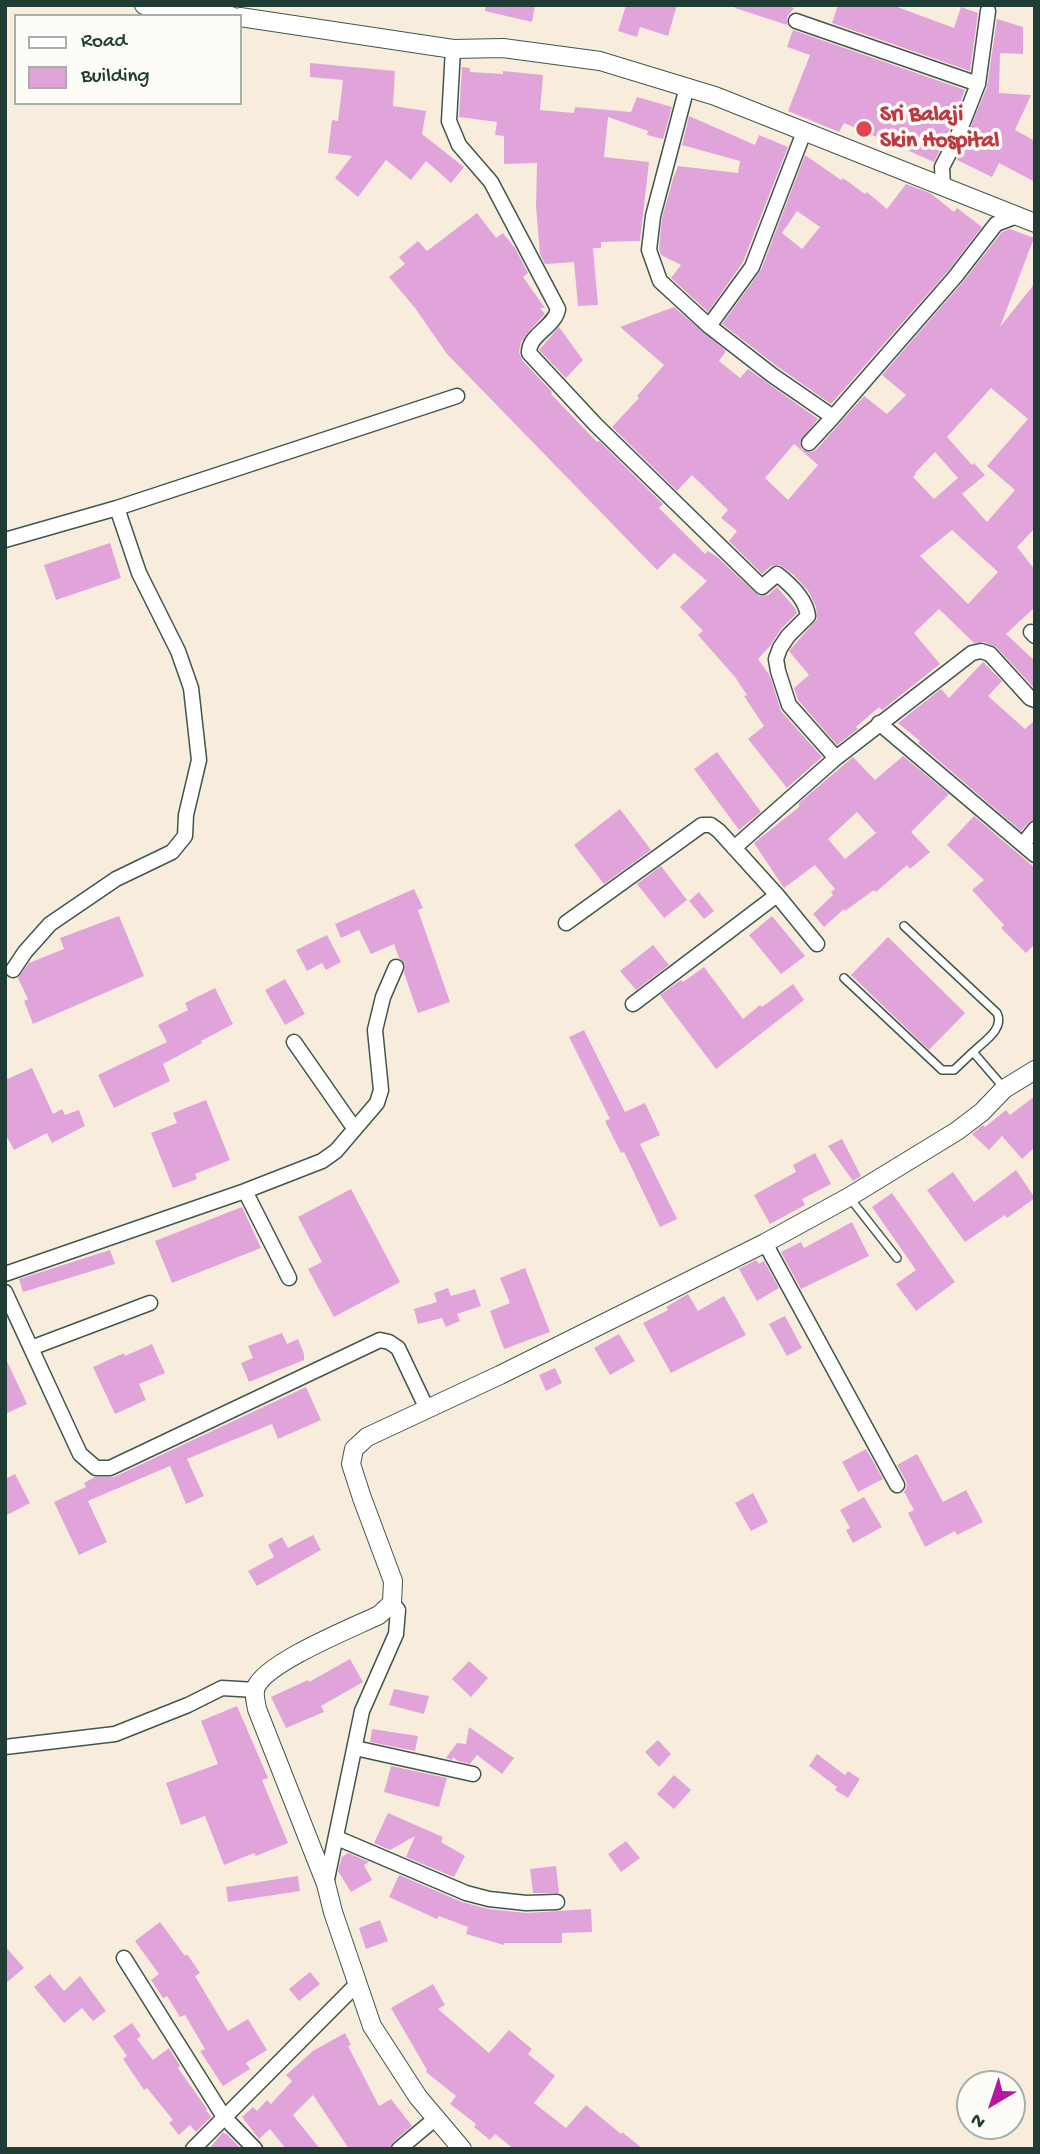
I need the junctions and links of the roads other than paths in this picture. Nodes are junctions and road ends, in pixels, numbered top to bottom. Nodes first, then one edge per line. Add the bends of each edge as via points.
1 (145, 5) edge
2 (988, 11) dead end
3 (215, 14) edge
4 (242, 17) edge
5 (796, 21) dead end
6 (453, 49) junction
7 (978, 84) junction
8 (687, 88) junction
9 (804, 132) junction
10 (943, 186) junction
11 (1017, 216) junction
12 (1035, 223) edge
13 (709, 326) junction
14 (457, 396) dead end
15 (833, 417) junction
16 (809, 443) dead end
17 (117, 508) junction
18 (5, 540) edge
19 (1035, 701) edge
20 (878, 723) junction
21 (836, 758) junction
22 (1035, 829) edge
23 (1023, 844) junction
24 (734, 848) junction
25 (1035, 855) edge
26 (777, 895) junction
27 (566, 923) dead end
28 (904, 926) dead end
29 (817, 944) dead end
30 (396, 967) dead end
31 (13, 970) dead end
32 (844, 978) dead end
33 (633, 1004) dead end
34 (294, 1042) dead end
35 (973, 1052) junction
36 (1035, 1070) edge
37 (1004, 1089) junction
38 (354, 1128) junction
39 (245, 1191) junction
40 (849, 1197) junction
41 (765, 1243) junction
42 (897, 1258) dead end
43 (5, 1274) edge
44 (289, 1278) dead end
45 (5, 1292) edge
46 (150, 1303) dead end
47 (31, 1348) junction
48 (428, 1409) junction
49 (897, 1485) dead end
50 (392, 1604) junction
51 (254, 1690) junction
52 (5, 1746) edge
53 (355, 1748) junction
54 (473, 1774) dead end
55 (337, 1838) junction
56 (326, 1884) junction
57 (557, 1902) dead end
58 (124, 1958) dead end
59 (358, 1983) junction
60 (224, 2117) junction
61 (436, 2118) junction
62 (193, 2149) edge
63 (255, 2149) edge
64 (399, 2149) edge
65 (462, 2149) edge

1 - 3 street
2 - 7 street
4 - 6 street
5 - 7 street
6 - 8 street via 503,48 600,61
6 - 21 street via 452,131 491,182 558,309 530,344 529,353 762,587 777,574 807,606 808,616 780,648 778,671 789,705
7 - 10 street via 942,167
8 - 9 street
8 - 13 street via 653,216 649,250 660,281
9 - 10 street
9 - 13 street via 752,267
10 - 11 street
11 - 12 street
11 - 15 street via 996,224
13 - 15 street
14 - 17 street
15 - 16 street
17 - 18 street
17 - 31 street via 139,573 191,688 199,760 185,836 172,852 116,879 50,923
19 - 20 street via 990,654 981,651 972,653
20 - 21 street
20 - 23 street
21 - 24 street
22 - 23 street
23 - 25 street
24 - 26 street
24 - 27 street via 711,825 702,825
26 - 29 street
26 - 33 street
28 - 35 lane via 1000,1020
30 - 38 street via 375,1030 381,1090 377,1103
32 - 35 lane via 942,1070 954,1070
34 - 38 street
35 - 37 lane
36 - 37 street
37 - 40 street via 957,1131
38 - 39 street via 323,1161
39 - 43 street
39 - 44 street
40 - 41 street
40 - 42 lane
41 - 48 street
41 - 49 street
45 - 47 street
46 - 47 street
47 - 48 street via 80,1454 96,1468 110,1468 380,1340 398,1348
48 - 50 street via 367,1437 354,1449 351,1464 393,1581
50 - 51 street via 379,1615 290,1658 264,1675
50 - 53 street via 398,1610 396,1634 362,1711
51 - 52 street via 222,1688 115,1734
51 - 56 street via 257,1709
53 - 54 street
53 - 55 street
55 - 56 street
55 - 57 street via 466,1893 526,1903
56 - 59 street
58 - 60 street
59 - 60 street
59 - 61 street via 372,2026
60 - 62 street
60 - 63 street
61 - 64 street
61 - 65 street

